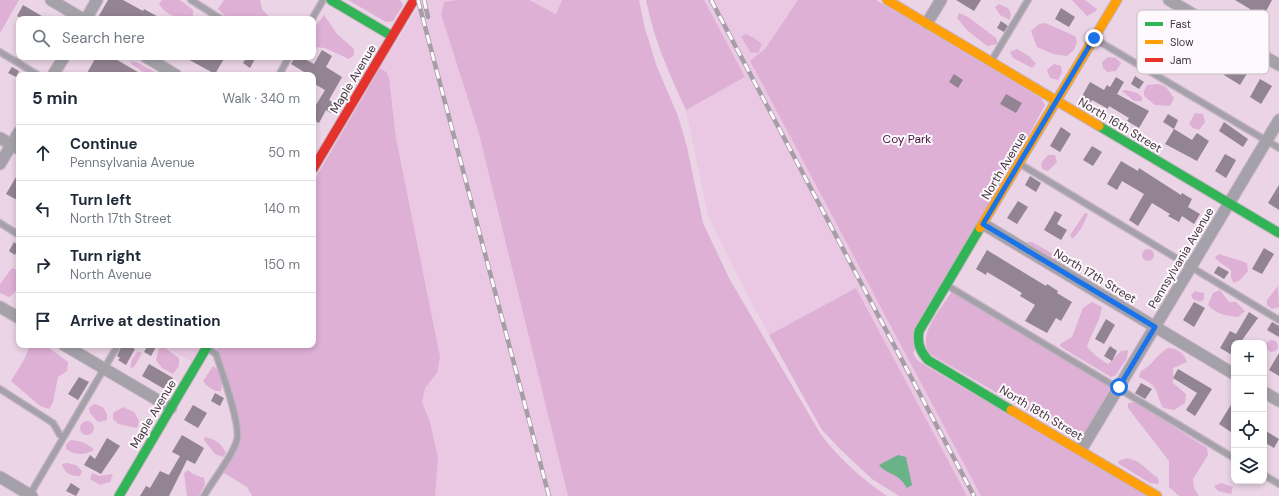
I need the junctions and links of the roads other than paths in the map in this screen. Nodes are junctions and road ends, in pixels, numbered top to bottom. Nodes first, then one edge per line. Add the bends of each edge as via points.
1 (51, 0) edge
2 (98, 0) edge
3 (191, 0) edge
4 (323, 0) edge
5 (331, 0) edge
6 (414, 0) edge
7 (887, 0) edge
8 (941, 0) edge
9 (1028, 0) edge
10 (1117, 0) edge
11 (1169, 0) edge
12 (1186, 10) edge
13 (80, 16) edge
14 (87, 16) edge
15 (216, 16) edge
16 (314, 16) edge
17 (926, 24) junction
18 (392, 36) junction
19 (1094, 38) junction
20 (0, 52) edge
21 (1269, 59) edge
22 (62, 60) edge
23 (151, 60) edge
24 (287, 60) edge
25 (991, 62) junction
26 (1137, 64) edge
27 (1279, 65) edge
28 (33, 72) edge
29 (55, 72) edge
30 (171, 72) edge
31 (281, 72) edge
32 (1154, 74) edge
33 (1057, 101) junction
34 (1279, 120) edge
35 (0, 138) edge
36 (1266, 141) junction
37 (15, 147) edge
38 (1279, 148) edge
39 (316, 160) edge
40 (0, 164) edge
41 (1020, 164) junction
42 (1229, 204) junction
43 (0, 223) edge
44 (983, 224) junction
45 (16, 232) edge
46 (1279, 233) edge
47 (1192, 266) junction
48 (947, 285) junction
49 (0, 307) edge
50 (16, 316) edge
51 (1279, 320) edge
52 (1155, 327) junction
53 (918, 346) joint
54 (69, 348) edge
55 (116, 348) edge
56 (207, 348) edge
57 (210, 348) edge
58 (104, 368) junction
59 (1231, 372) edge
60 (1119, 387) junction
61 (0, 389) edge
62 (1267, 394) edge
63 (1279, 401) edge
64 (171, 408) junction
65 (63, 437) junction
66 (1080, 450) junction
67 (1231, 456) edge
68 (0, 477) edge
69 (1267, 477) edge
70 (1279, 484) edge
71 (30, 495) edge
72 (119, 496) edge
73 (204, 496) edge
74 (1157, 496) edge

1 - 13 street
2 - 14 street
3 - 15 lane
4 - 16 lane
5 - 18 street
6 - 18 street, Maple Avenue
7 - 17 street, North 16th Street
8 - 17 street
9 - 25 lane
10 - 19 street, North Avenue
11 - 12 street
17 - 25 street, North 16th Street
18 - 39 street, Maple Avenue
19 - 26 lane
19 - 33 street, North Avenue
20 - 28 lane
21 - 27 street
22 - 29 street
23 - 30 street
24 - 31 lane
25 - 33 street, North 16th Street
32 - 36 lane
33 - 41 street, North Avenue
33 - 42 street, North 16th Street
34 - 36 street, Pennsylvania Avenue
35 - 37 street
36 - 38 lane
36 - 42 street, Pennsylvania Avenue
37 - 40 street
41 - 44 street, North Avenue
41 - 47 lane
42 - 46 street, North 16th Street
42 - 47 street, Pennsylvania Avenue
43 - 45 lane
44 - 48 street, North Avenue
44 - 52 street, North 17th Street
47 - 51 lane
47 - 52 street, Pennsylvania Avenue
48 - 53 street, North Avenue via 919,331
48 - 60 lane
49 - 50 street
52 - 59 street, North 17th Street
52 - 60 street, Pennsylvania Avenue
53 - 66 street, North 18th Street via 928,360
54 - 58 street
55 - 58 lane
56 - 64 street, Maple Avenue
57 - 73 lane via 216,354 238,428 237,440
58 - 64 street
58 - 65 lane
60 - 66 street, Pennsylvania Avenue
60 - 67 lane
61 - 65 lane via 53,423
62 - 63 street
64 - 72 street, Maple Avenue
65 - 71 lane
66 - 74 street, North 18th Street
68 - 71 street
69 - 70 lane

